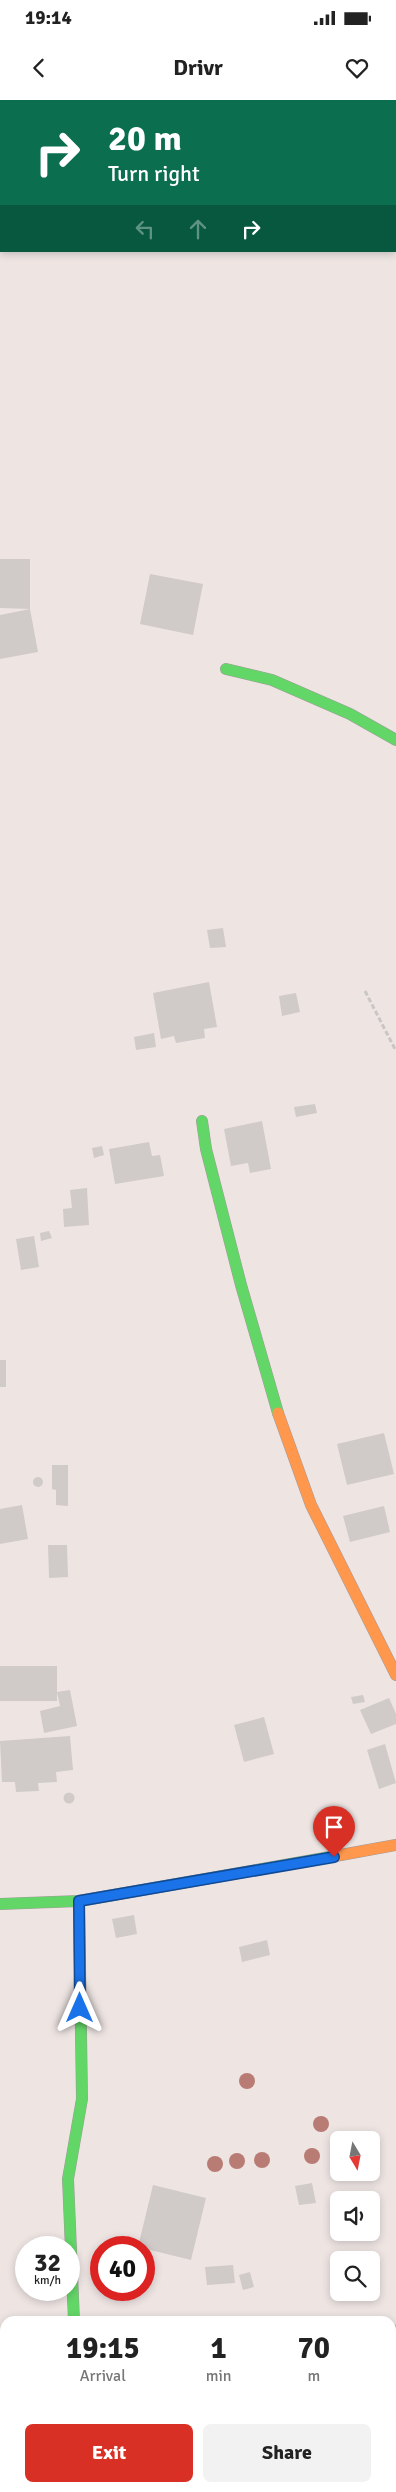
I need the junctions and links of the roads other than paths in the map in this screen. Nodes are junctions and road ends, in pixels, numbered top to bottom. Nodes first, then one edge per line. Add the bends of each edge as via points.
1 (226, 669) dead end
2 (396, 740) edge
3 (202, 1121) dead end
4 (396, 1675) edge
5 (396, 1845) edge
6 (79, 1901) junction
7 (0, 1904) edge
8 (74, 2316) edge

1 - 2 street via 272,680 350,714
3 - 4 street via 239,1276 281,1422 311,1506
5 - 6 street
6 - 7 street
6 - 8 street via 82,2099 68,2179

